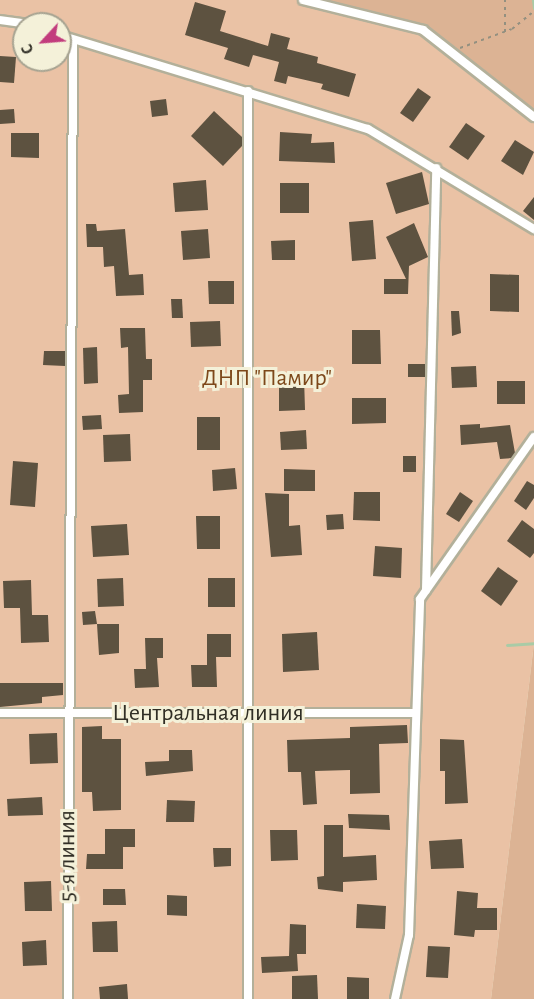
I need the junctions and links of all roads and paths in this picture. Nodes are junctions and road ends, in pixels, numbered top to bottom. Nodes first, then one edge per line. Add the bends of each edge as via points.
1 (303, 0) edge
2 (505, 0) edge
3 (532, 13) dead end
4 (504, 32) junction
5 (73, 40) joint
6 (453, 52) junction
7 (248, 91) junction
8 (534, 117) edge
9 (436, 168) junction
10 (534, 229) edge
11 (534, 437) edge
12 (426, 590) junction
13 (0, 713) edge
14 (68, 713) junction
15 (415, 713) junction
16 (248, 716) junction
17 (68, 999) edge
18 (248, 999) edge
19 (395, 999) edge

1 - 6 street via 423,30
2 - 4 path
3 - 4 path
4 - 6 path
5 - 7 street
5 - 14 street, 5-я линия
6 - 8 street
7 - 9 street via 368,129
7 - 16 street
9 - 10 street
9 - 12 street
11 - 12 street
12 - 15 street via 420,599
13 - 14 street, Центральная линия
14 - 16 street, Центральная линия
14 - 17 street, 5-я линия
15 - 16 street, Центральная линия
15 - 19 street via 410,935
16 - 18 street

